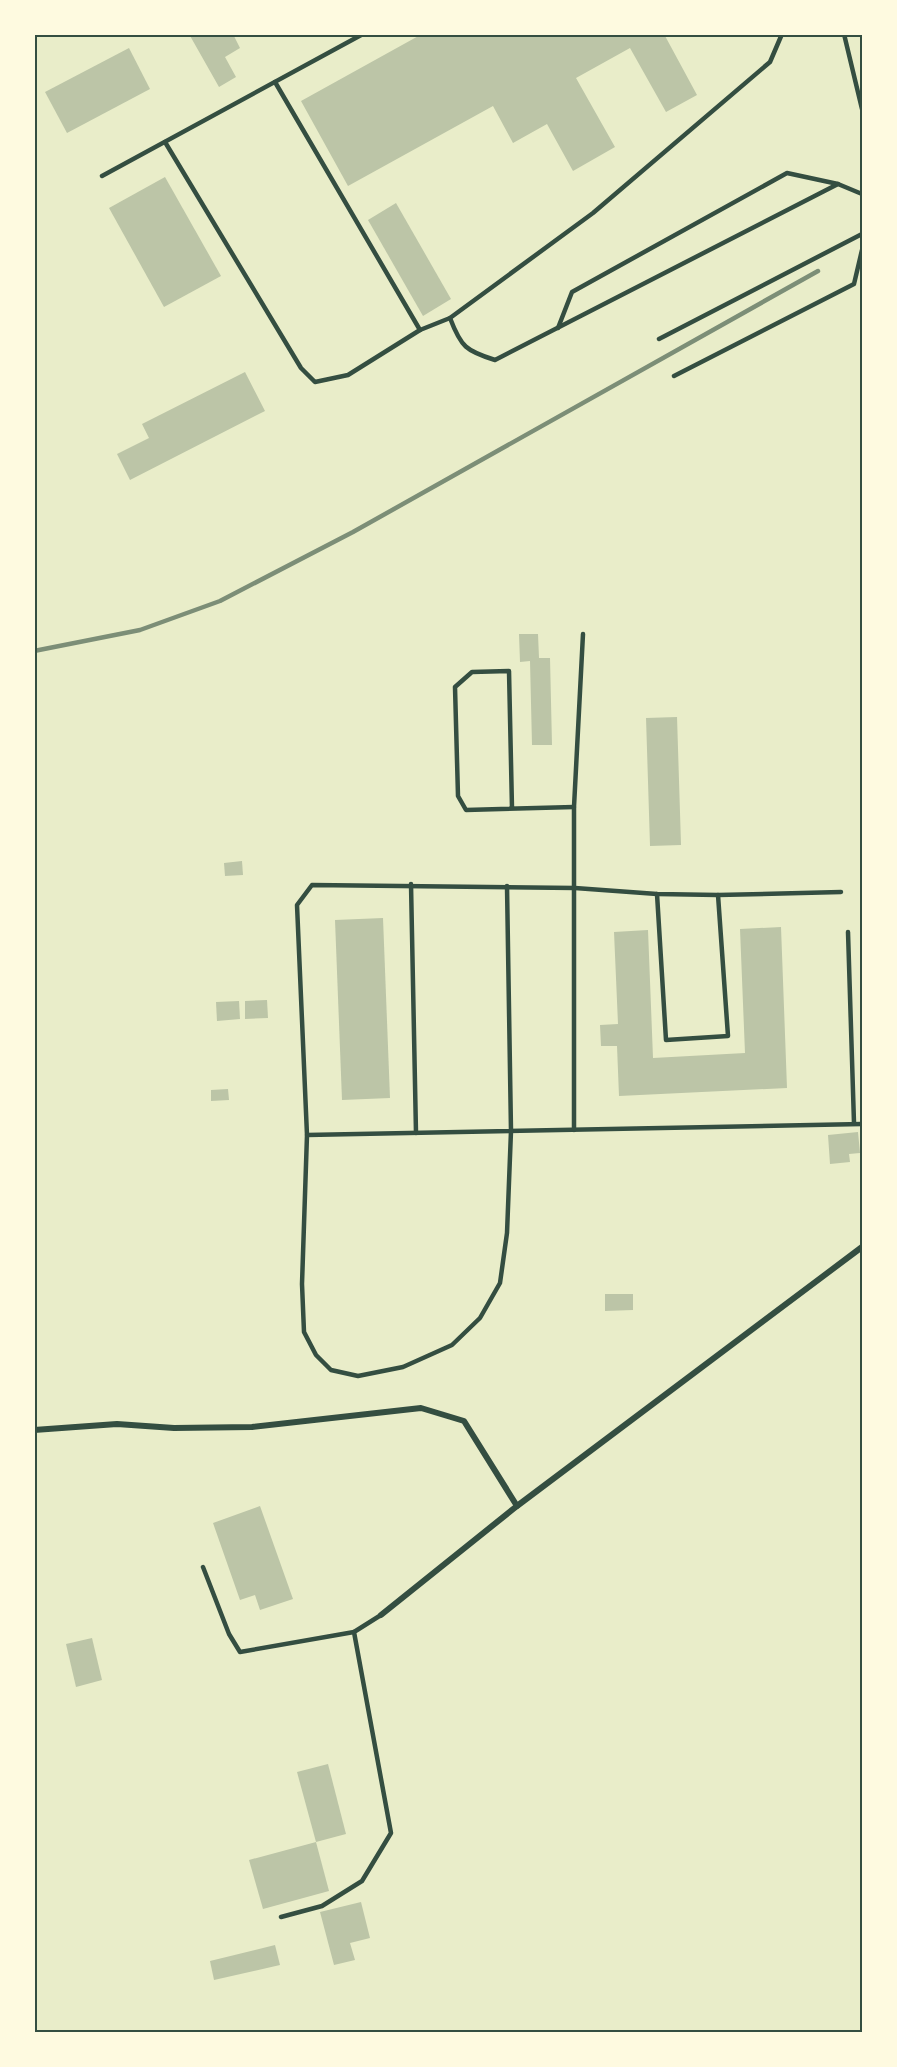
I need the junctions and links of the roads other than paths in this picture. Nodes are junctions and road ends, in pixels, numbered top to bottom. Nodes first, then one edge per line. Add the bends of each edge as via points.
1 (363, 34) edge
2 (782, 34) edge
3 (844, 34) edge
4 (275, 82) junction
5 (862, 109) edge
6 (165, 142) junction
7 (102, 176) dead end
8 (838, 184) junction
9 (862, 194) edge
10 (862, 234) edge
11 (862, 250) edge
12 (450, 318) junction
13 (558, 328) junction
14 (420, 330) junction
15 (659, 339) dead end
16 (674, 376) dead end
17 (583, 634) dead end
18 (574, 807) junction
19 (512, 808) junction
20 (411, 884) junction
21 (507, 886) junction
22 (574, 888) junction
23 (841, 892) dead end
24 (657, 894) junction
25 (718, 895) junction
26 (848, 932) dead end
27 (854, 1124) junction
28 (862, 1124) edge
29 (574, 1130) junction
30 (511, 1131) junction
31 (416, 1133) junction
32 (308, 1135) junction
33 (862, 1247) edge
34 (34, 1430) edge
35 (517, 1506) junction
36 (204, 1567) dead end
37 (381, 1615) joint
38 (354, 1632) junction
39 (281, 1917) dead end

1 - 4 lane
2 - 12 lane via 770,62 611,198
3 - 5 lane
4 - 6 lane
4 - 14 lane
6 - 7 lane
6 - 14 lane via 301,368 315,382 348,375
8 - 9 lane
8 - 13 lane
8 - 13 lane via 787,173 572,292
10 - 15 lane
11 - 16 lane via 854,284
12 - 13 lane via 469,352 495,360
12 - 14 lane
17 - 18 lane
18 - 19 lane
18 - 22 lane
19 - 19 lane via 466,810 458,796 456,687 472,672 509,671
20 - 21 lane
20 - 31 lane
20 - 32 lane via 312,885 297,905
21 - 22 lane
21 - 30 lane
22 - 24 lane
22 - 29 lane
23 - 25 lane
24 - 25 lane
24 - 25 lane via 666,1040 728,1036
26 - 27 lane
27 - 28 lane
27 - 29 lane
29 - 30 lane
30 - 31 lane
30 - 32 lane via 507,1233 500,1283 480,1318 452,1345 403,1367 358,1376 331,1370 316,1355 304,1332
31 - 32 lane
33 - 35 street
34 - 35 street via 117,1424 252,1427 421,1408 464,1420
35 - 37 street
36 - 38 lane via 240,1652
37 - 38 lane
38 - 39 lane via 391,1833 362,1881 322,1906

